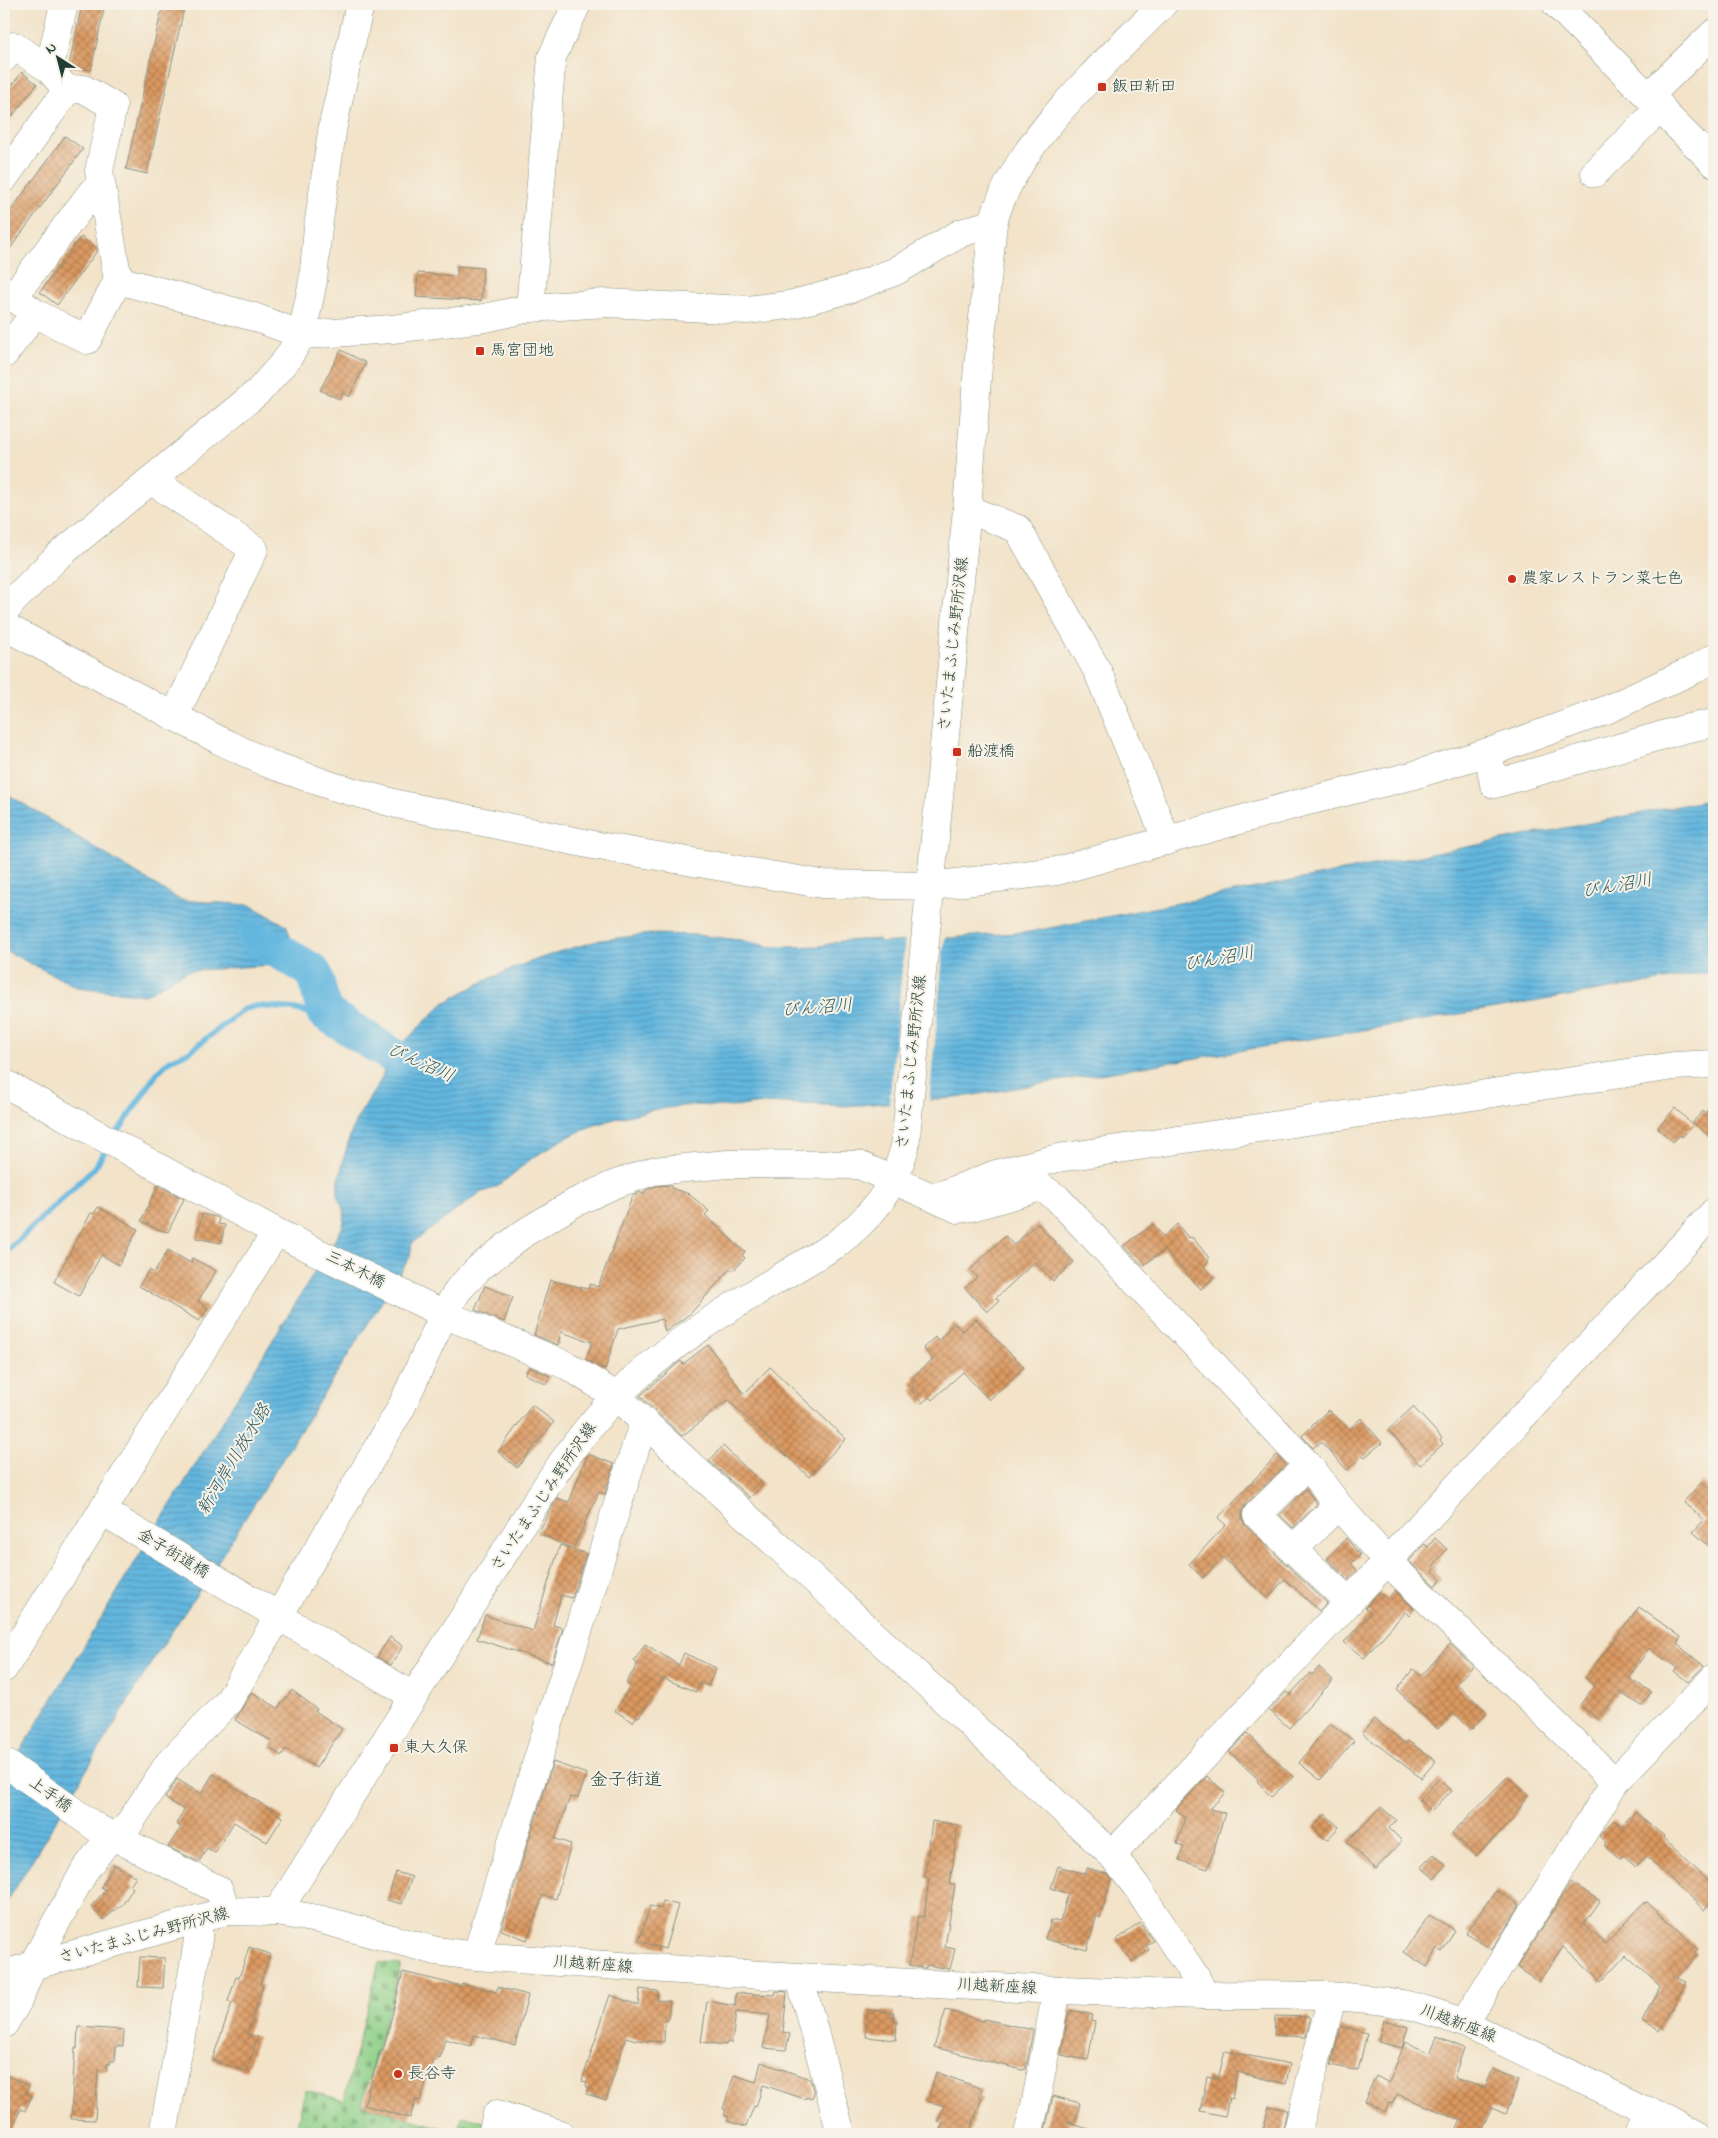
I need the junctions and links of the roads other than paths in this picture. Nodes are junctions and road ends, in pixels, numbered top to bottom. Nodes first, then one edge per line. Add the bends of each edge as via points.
1 (64, 4) edge
2 (577, 4) edge
3 (1163, 4) edge
4 (1556, 4) edge
5 (358, 5) edge
6 (1714, 33) edge
7 (4, 58) edge
8 (49, 69) junction
9 (67, 90) junction
10 (1655, 101) junction
11 (1714, 162) edge
12 (1595, 173) dead end
13 (4, 178) edge
14 (101, 186) junction
15 (993, 223) junction
16 (118, 280) junction
17 (8, 294) edge
18 (530, 308) junction
19 (35, 313) junction
20 (302, 335) junction
21 (4, 354) edge
22 (151, 480) junction
23 (967, 509) junction
24 (4, 613) edge
25 (4, 626) edge
26 (1714, 658) edge
27 (174, 718) junction
28 (1714, 723) edge
29 (1488, 752) junction
30 (1167, 841) junction
31 (930, 890) junction
32 (1714, 1064) edge
33 (4, 1084) edge
34 (893, 1181) junction
35 (934, 1198) junction
36 (1714, 1212) edge
37 (282, 1234) junction
38 (433, 1309) junction
39 (616, 1396) junction
40 (643, 1424) junction
41 (1308, 1465) junction
42 (1338, 1505) junction
43 (102, 1511) junction
44 (1293, 1550) junction
45 (1388, 1562) junction
46 (1349, 1602) junction
47 (280, 1616) junction
48 (4, 1668) edge
49 (1714, 1678) edge
50 (413, 1696) junction
51 (4, 1762) edge
52 (1615, 1782) junction
53 (105, 1833) junction
54 (1112, 1855) junction
55 (227, 1910) junction
56 (277, 1912) junction
57 (198, 1919) junction
58 (476, 1956) junction
59 (17, 1970) edge
60 (800, 1978) junction
61 (1057, 1990) junction
62 (1204, 1995) junction
63 (1332, 1997) junction
64 (1464, 2023) junction
65 (4, 2024) edge
66 (1644, 2122) edge
67 (163, 2134) edge
68 (492, 2134) edge
69 (560, 2134) edge
70 (841, 2134) edge
71 (1028, 2134) edge
72 (1297, 2134) edge
73 (1695, 2134) edge

1 - 8 street
2 - 18 street via 552,57
3 - 15 street, さいたまふじみ野所沢線 via 1056,114 1012,179
4 - 10 street
5 - 20 street via 332,125 313,282
6 - 10 street
7 - 8 street via 14,46
8 - 9 street
9 - 13 street
9 - 14 street via 84,89 113,106 99,171
10 - 11 street
10 - 12 street
14 - 16 street
14 - 17 street via 92,192
15 - 18 street via 960,232 896,270 850,289 789,305 747,310 606,303
15 - 23 street, さいたまふじみ野所沢線
16 - 19 street via 87,340
16 - 20 street via 254,317
17 - 19 street
18 - 20 street via 485,318
19 - 21 street
20 - 22 street via 259,391
22 - 24 street via 57,557
22 - 27 street via 254,550
23 - 30 street via 1018,529 1098,672
23 - 31 street, さいたまふじみ野所沢線
25 - 27 street
26 - 29 street via 1606,710
27 - 31 street via 267,763 332,786 407,806 593,845 822,884
28 - 29 street via 1494,784
29 - 30 street via 1411,776
30 - 31 street via 1057,871
31 - 34 street, さいたまふじみ野所沢線 via 905,1147
32 - 35 street via 1664,1068 1058,1158 996,1174
33 - 37 street, 三本木橋
34 - 35 street
34 - 38 street via 859,1164 728,1164 653,1171 574,1203 524,1233
34 - 39 street, さいたまふじみ野所沢線 via 872,1214 850,1234 687,1336
35 - 41 street via 958,1209 1037,1188 1050,1193
36 - 45 street
37 - 38 street, 三本木橋
37 - 43 street
38 - 39 street, 三本木橋 via 568,1366
38 - 47 street via 401,1408
39 - 40 street, 三本木橋
39 - 50 street, さいたまふじみ野所沢線 via 559,1468
40 - 54 street, 三本木橋
40 - 58 street
41 - 42 street
41 - 44 street via 1257,1515
42 - 44 street
42 - 45 street
43 - 47 street, 金子街道橋
43 - 48 street
44 - 46 street
45 - 46 street
45 - 52 street
46 - 54 street
47 - 50 street, 金子街道橋
47 - 53 street via 228,1702 169,1763 127,1827
49 - 52 street
50 - 56 street, さいたまふじみ野所沢線
51 - 53 street, 上手橋
52 - 64 street
53 - 55 street, 上手橋 via 218,1890
53 - 59 street via 104,1845
54 - 62 street, 三本木橋 via 1142,1895
55 - 56 street, さいたまふじみ野所沢線
55 - 57 street, さいたまふじみ野所沢線
56 - 58 street, 川越新座線 via 323,1920 436,1951
57 - 59 street, さいたまふじみ野所沢線
57 - 67 street via 196,1952
58 - 60 street, 川越新座線
59 - 65 street via 18,2001
60 - 61 street, 川越新座線
60 - 70 street
61 - 62 street, 川越新座線
61 - 71 street
62 - 63 street, 川越新座線 via 1302,1994
63 - 64 street, 川越新座線 via 1404,2004
63 - 72 street
64 - 66 street, 川越新座線
66 - 73 street, 川越新座線
68 - 69 street via 498,2114

